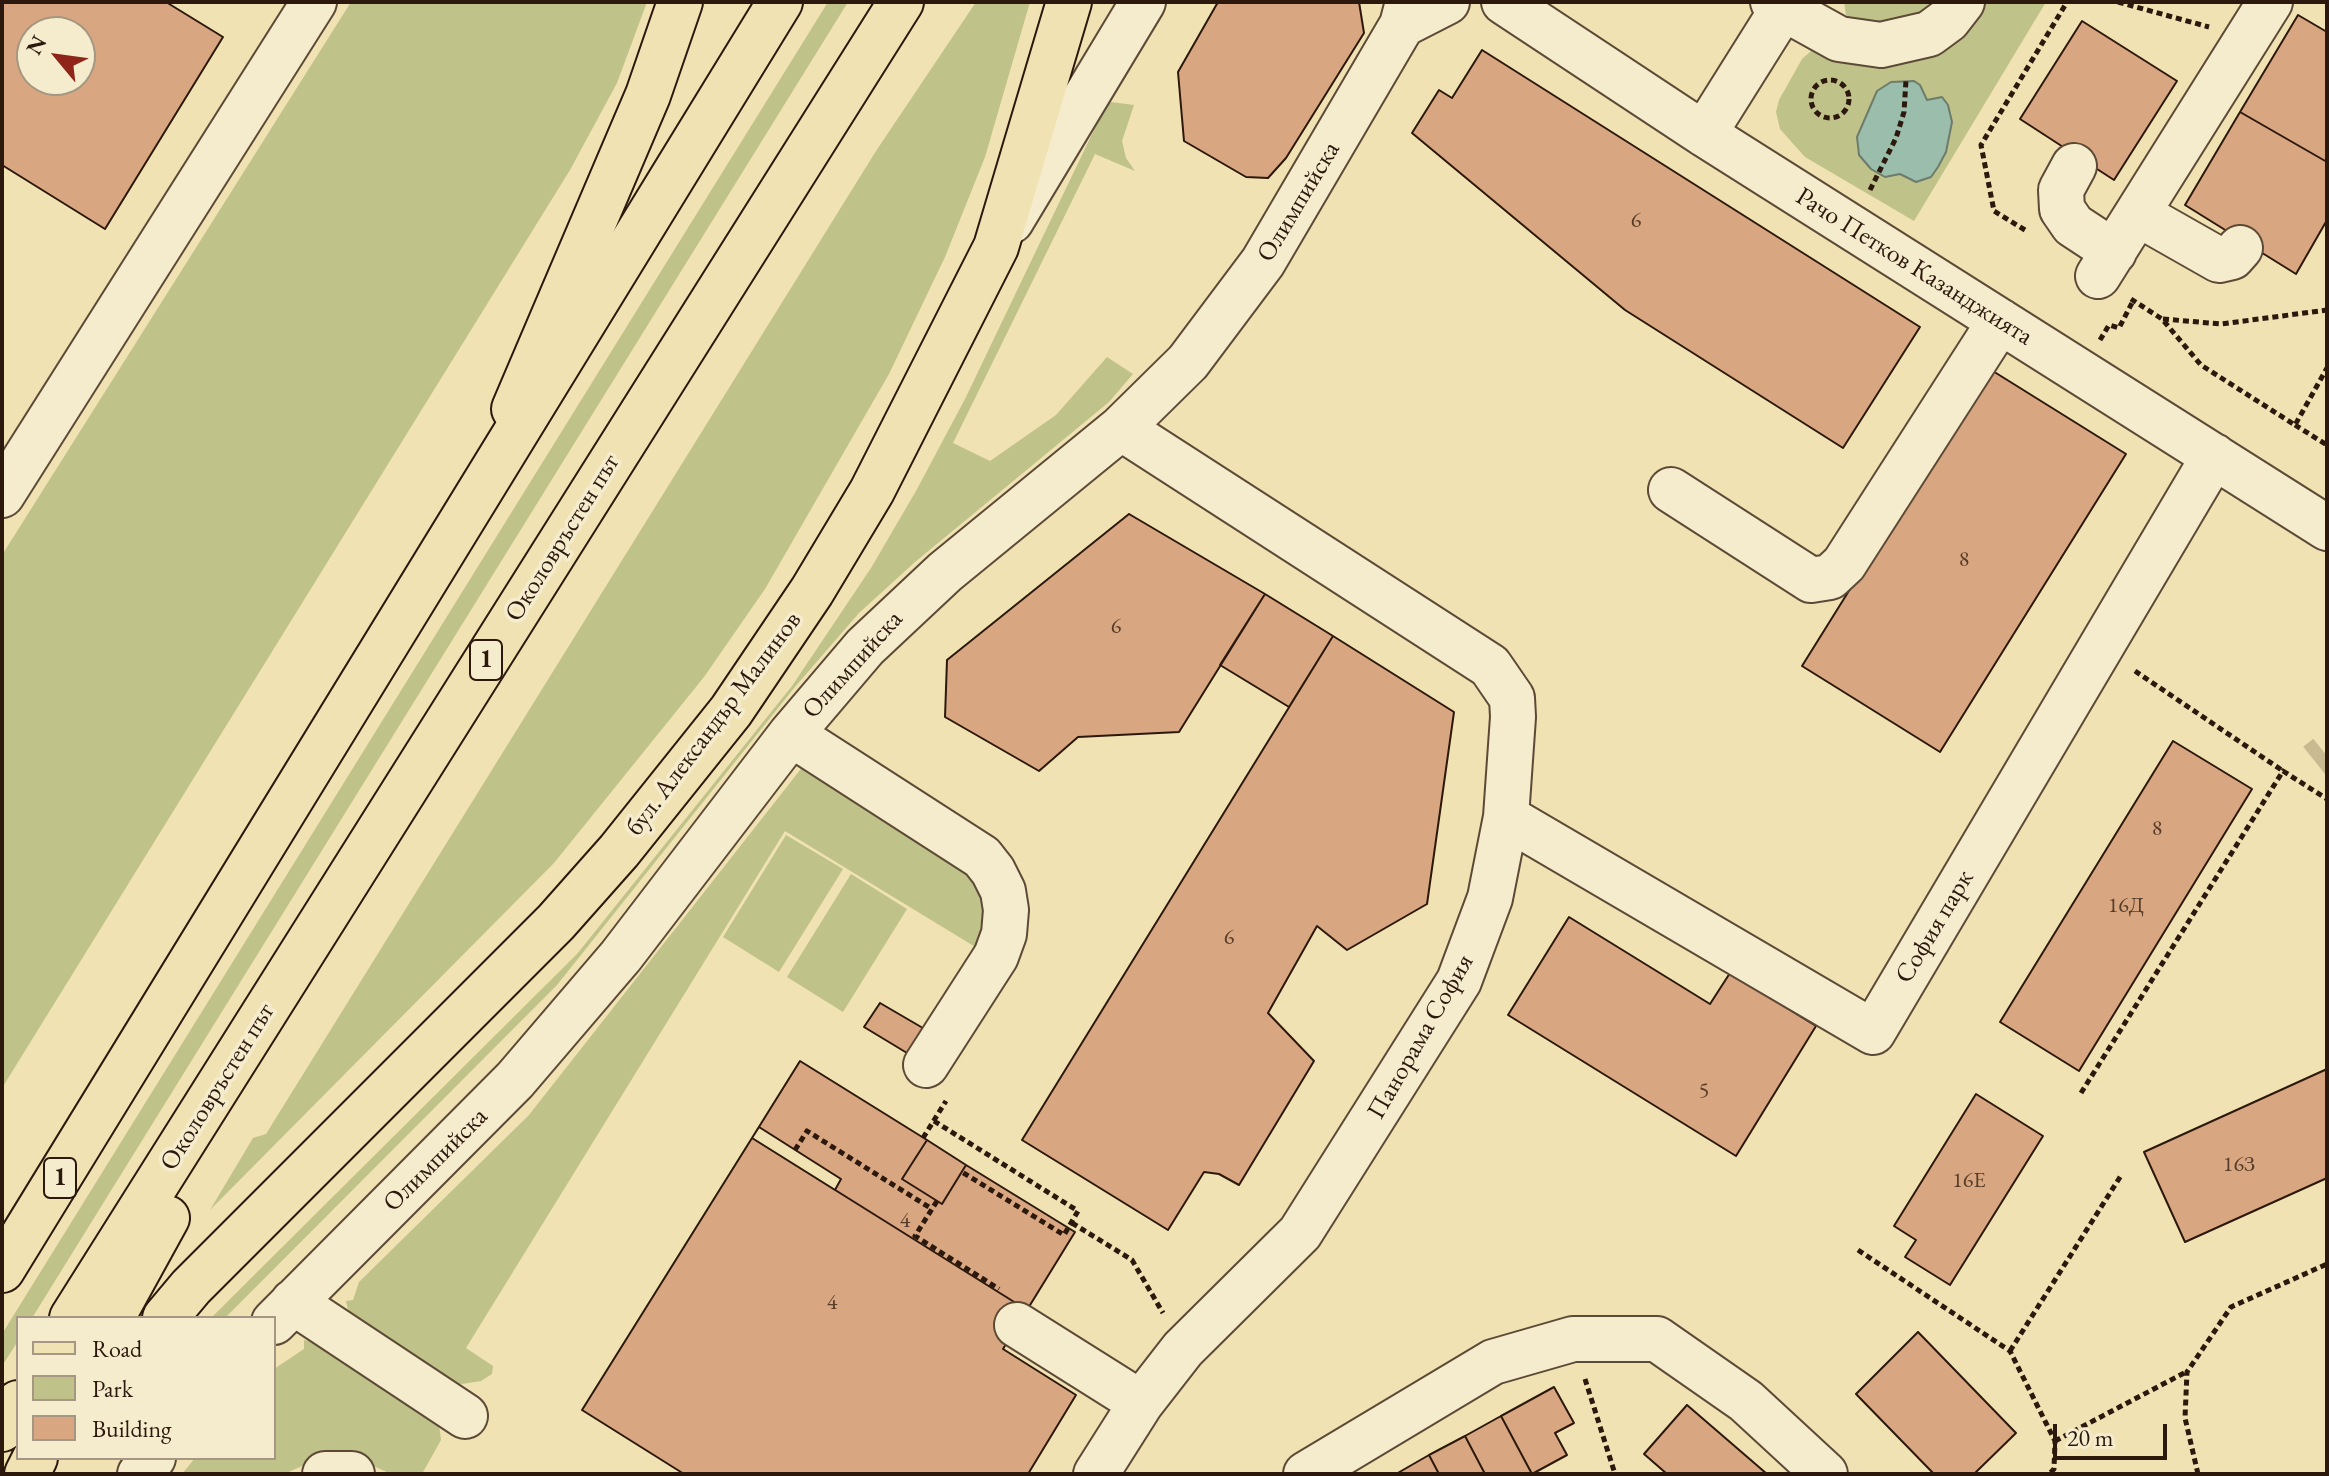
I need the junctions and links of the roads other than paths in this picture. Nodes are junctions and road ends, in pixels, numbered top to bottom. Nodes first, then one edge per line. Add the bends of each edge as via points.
1 (314, 2) edge
2 (680, 2) edge
3 (780, 2) edge
4 (901, 2) edge
5 (1069, 2) edge
6 (1143, 2) edge
7 (1447, 2) edge
8 (1504, 2) edge
9 (1962, 2) edge
10 (1778, 5) edge
11 (1405, 14) edge
12 (2259, 19) edge
13 (1704, 134) junction
14 (2074, 166) dead end
15 (2138, 214) junction
16 (996, 247) junction
17 (2240, 248) dead end
18 (2000, 321) junction
19 (1121, 428) junction
20 (2214, 456) junction
21 (1671, 490) dead end
22 (2, 495) edge
23 (476, 496) junction
24 (2327, 528) edge
25 (791, 734) junction
26 (1506, 817) junction
27 (383, 826) junction
28 (926, 1065) dead end
29 (117, 1085) junction
30 (2, 1228) edge
31 (2, 1270) edge
32 (1010, 1308) road end
33 (284, 1312) edge
34 (73, 1316) edge
35 (113, 1316) edge
36 (167, 1316) edge
37 (1141, 1403) junction
38 (16, 1406) edge
39 (465, 1416) dead end
40 (2, 1429) edge
41 (325, 1474) edge
42 (352, 1474) edge
43 (1096, 1474) edge
44 (1306, 1474) edge
45 (1825, 1474) edge

1 - 22 street
2 - 23 main road via 648,95
3 - 23 main road, 1
4 - 27 main road, Околовръстен път / 1
5 - 16 main road, бул. Александър Малинов
6 - 16 street
7 - 11 street
8 - 13 street, Рачо Петков Казанджията
9 - 10 street via 1929,34 1881,45 1839,39
10 - 13 street
11 - 19 street, Олимпийска via 1263,262 1188,362
12 - 15 street
13 - 18 street, Рачо Петков Казанджията
14 - 15 street via 2061,190 2062,209 2106,264
15 - 17 street via 2219,260
16 - 36 main road, бул. Александър Малинов via 872,491 731,711 556,922
18 - 20 street, Рачо Петков Казанджията
18 - 21 street via 1844,564 1830,577 1811,580
19 - 25 street, Олимпийска via 904,607
19 - 26 street, Панорама София via 1490,666 1512,698
20 - 24 street, Рачо Петков Казанджията
20 - 26 street, София парк via 1873,1032
23 - 29 main road, 1
25 - 28 street via 982,857 1003,891 1004,934 996,956
25 - 33 street, Олимпийска via 621,956 515,1080
26 - 37 street, Панорама София via 1490,898 1459,981 1300,1233 1183,1349
27 - 34 main road, Околовръстен път / 1
27 - 35 main road
29 - 30 street
29 - 31 main road, 1
32 - 37 street
33 - 39 street
37 - 43 street, Панорама София
38 - 40 main road
41 - 42 street
44 - 45 street via 1493,1362 1573,1339 1657,1339 1746,1401

